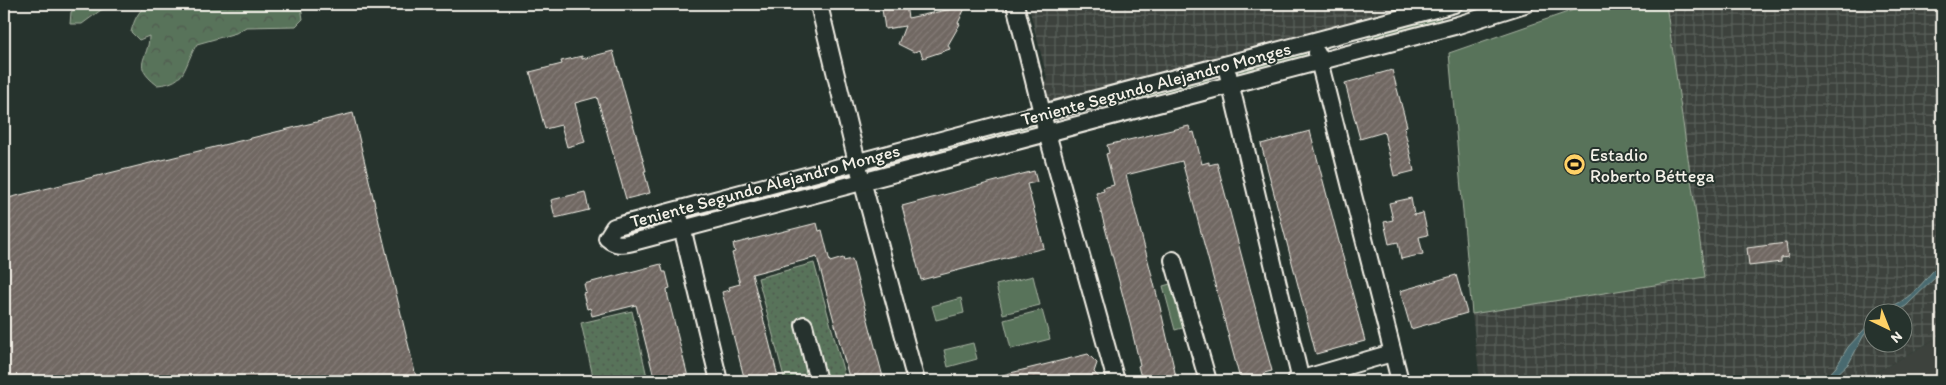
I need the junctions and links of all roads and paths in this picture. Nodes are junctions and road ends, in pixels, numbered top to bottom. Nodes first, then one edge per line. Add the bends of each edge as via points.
1 (823, 4) edge
2 (1016, 4) edge
3 (1452, 4) edge
4 (1525, 4) edge
5 (1458, 25) junction
6 (1313, 41) junction
7 (1320, 61) junction
8 (1225, 64) junction
9 (1231, 85) junction
10 (1042, 113) junction
11 (1047, 133) junction
12 (857, 162) junction
13 (862, 182) junction
14 (678, 210) junction
15 (683, 229) junction
16 (1173, 260) dead end
17 (804, 326) dead end
18 (1392, 353) junction
19 (719, 381) edge
20 (818, 381) edge
21 (916, 381) edge
22 (1116, 381) edge
23 (1208, 381) edge
24 (1299, 381) edge
25 (1400, 381) edge

1 - 12 street via 819,5
2 - 10 street
3 - 5 street
3 - 6 street, Teniente Segundo Alejandro Monges
4 - 5 street, Teniente Segundo Alejandro Monges
5 - 7 street, Teniente Segundo Alejandro Monges
6 - 7 street
6 - 8 street, Teniente Segundo Alejandro Monges
7 - 9 street, Teniente Segundo Alejandro Monges
7 - 18 street
8 - 9 street
8 - 10 street, Teniente Segundo Alejandro Monges
9 - 11 street, Teniente Segundo Alejandro Monges
9 - 24 street
10 - 11 street
10 - 12 street, Teniente Segundo Alejandro Monges
11 - 13 street, Teniente Segundo Alejandro Monges
11 - 22 street
12 - 13 street
12 - 14 street, Teniente Segundo Alejandro Monges
13 - 15 street, Teniente Segundo Alejandro Monges
13 - 21 street
14 - 15 street
14 - 15 street, Teniente Segundo Alejandro Monges via 614,227 608,238 620,245
15 - 19 street
16 - 23 street
17 - 20 street
18 - 24 street
18 - 25 street

